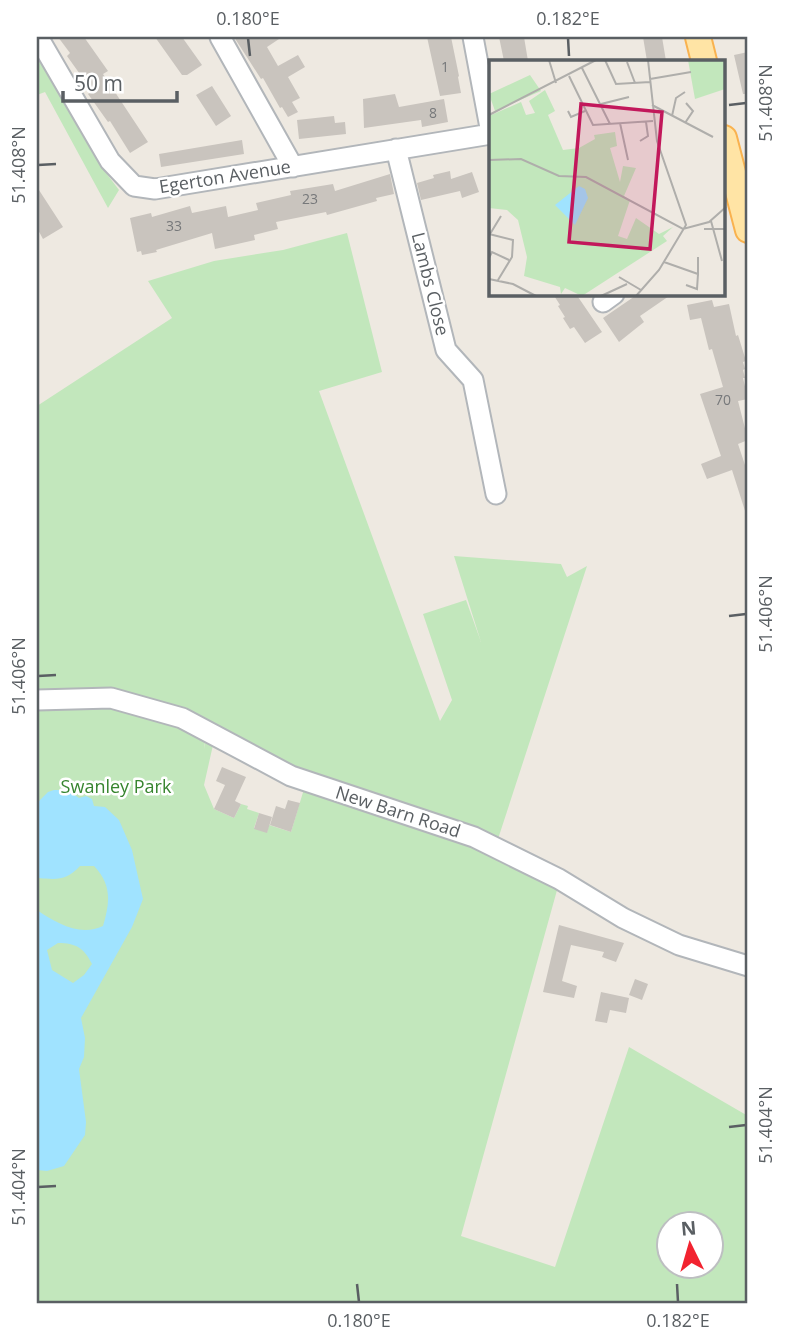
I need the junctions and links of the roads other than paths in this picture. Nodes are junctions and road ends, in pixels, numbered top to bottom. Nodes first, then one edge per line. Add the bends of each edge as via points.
1 (38, 37) edge
2 (220, 37) edge
3 (473, 37) edge
4 (698, 37) edge
5 (704, 60) edge
6 (489, 123) edge
7 (489, 134) edge
8 (726, 146) edge
9 (396, 149) junction
10 (293, 167) junction
11 (748, 230) edge
12 (496, 494) dead end
13 (37, 700) edge
14 (748, 967) edge

1 - 10 street, Egerton Avenue via 110,161 134,186 155,189
2 - 10 street
3 - 6 street
4 - 5 main road
7 - 9 street, Egerton Avenue
8 - 11 main road
9 - 10 street, Egerton Avenue
9 - 12 street, Lambs Close via 446,350 473,380
13 - 14 street, New Barn Road via 111,698 182,718 291,776 474,837 668,940

